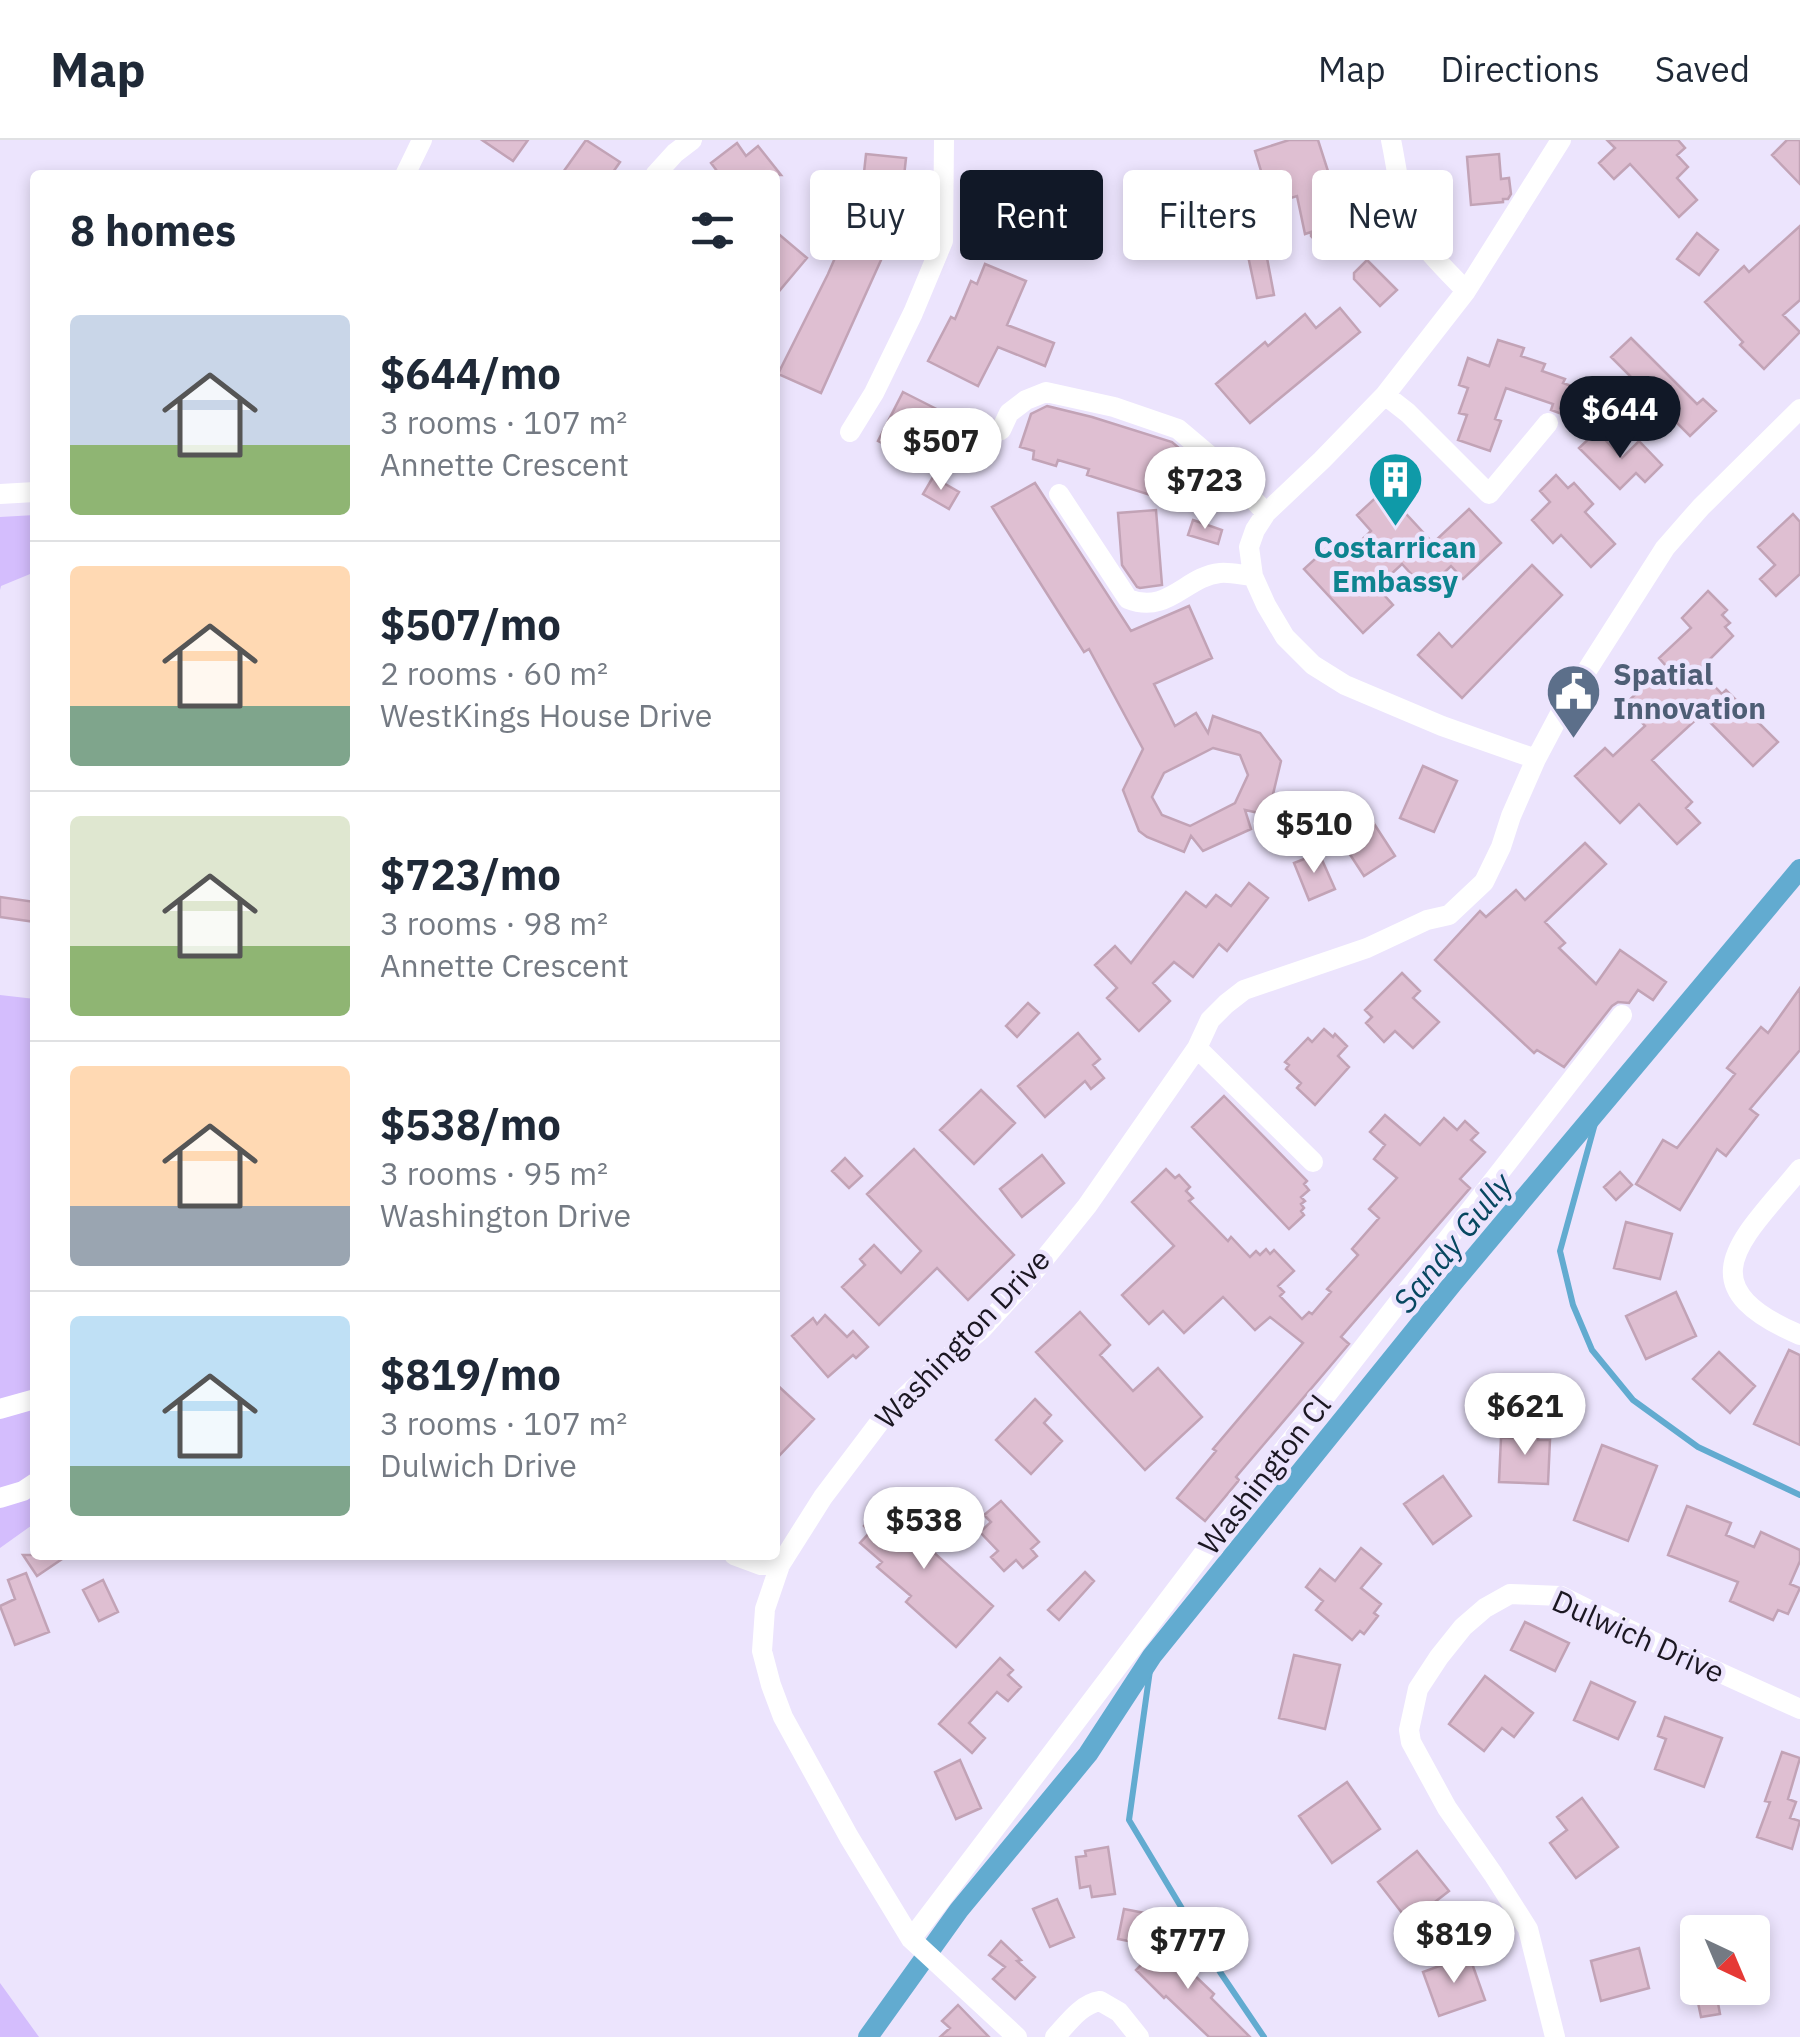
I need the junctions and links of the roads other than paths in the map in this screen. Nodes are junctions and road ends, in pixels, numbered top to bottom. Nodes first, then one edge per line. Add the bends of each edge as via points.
1 (422, 140) edge
2 (692, 140) edge
3 (944, 140) edge
4 (1391, 140) edge
5 (1561, 140) edge
6 (407, 170) edge
7 (660, 170) edge
8 (1466, 291) junction
9 (1384, 395) junction
10 (1800, 409) edge
11 (1548, 423) dead end
12 (1001, 430) dead end
13 (850, 432) dead end
14 (30, 492) edge
15 (0, 494) edge
16 (1060, 494) dead end
17 (1266, 513) junction
18 (1253, 576) junction
19 (1536, 760) junction
20 (1622, 1015) dead end
21 (1197, 1048) junction
22 (1313, 1162) dead end
23 (1800, 1169) edge
24 (1800, 1334) edge
25 (30, 1400) edge
26 (0, 1409) edge
27 (30, 1486) edge
28 (0, 1498) edge
29 (748, 1560) edge
30 (780, 1565) junction
31 (1800, 1709) edge
32 (911, 1939) junction
33 (1017, 2037) edge
34 (1055, 2037) edge
35 (1139, 2037) edge
36 (1556, 2037) edge

1 - 6 street
2 - 7 street
3 - 13 street via 943,240 914,313
4 - 8 street via 1411,224
5 - 8 street
8 - 9 street
9 - 11 street via 1489,494
9 - 17 street
10 - 19 street, Washington Drive via 1665,548
12 - 17 street via 1008,414 1046,392 1114,407 1178,429
14 - 15 street
16 - 18 street via 1128,599 1155,603 1216,573
17 - 18 street via 1249,547
18 - 19 street via 1285,637 1313,665 1344,685
19 - 21 street, Washington Drive via 1484,882 1449,915 1244,990 1210,1020
20 - 32 street, Washington Cl
21 - 22 street
21 - 30 street, Washington Drive via 1044,1260 982,1329 882,1419
23 - 24 street via 1745,1236 1732,1281 1760,1314
25 - 26 street
27 - 28 street
29 - 30 street
30 - 32 street, Washington Drive via 762,1651 771,1685 848,1837
31 - 36 street, Dulwich Drive via 1561,1596 1510,1594 1463,1627 1439,1657 1418,1689 1411,1742 1528,1929
32 - 33 street, Washington Drive
34 - 35 street via 1100,2001

